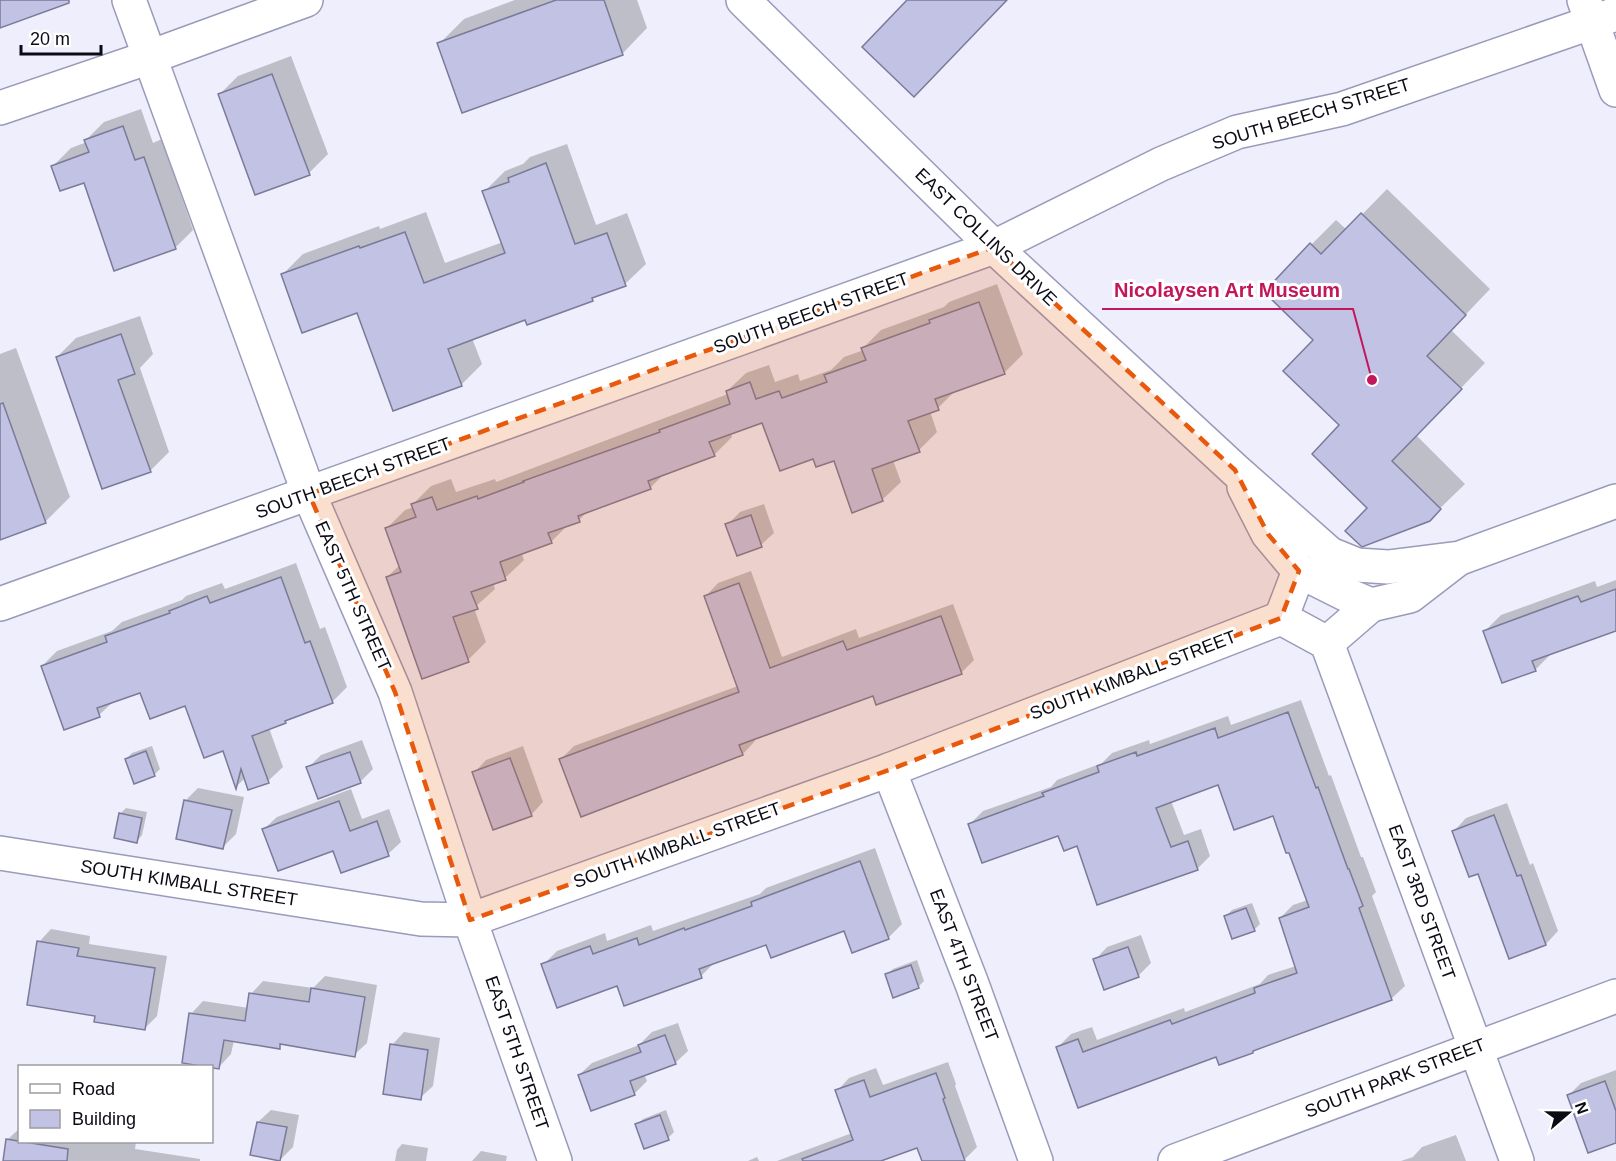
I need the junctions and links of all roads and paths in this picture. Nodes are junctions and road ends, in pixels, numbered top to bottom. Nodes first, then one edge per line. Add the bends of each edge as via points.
1 (129, 0) edge
2 (306, 0) edge
3 (743, 0) edge
4 (1597, 12) edge
5 (150, 57) junction
6 (1616, 90) edge
7 (0, 108) edge
8 (994, 247) junction
9 (1235, 470) junction
10 (309, 494) junction
11 (1616, 501) edge
12 (1460, 558) junction
13 (1299, 571) junction
14 (0, 604) edge
15 (1371, 606) junction
16 (1281, 618) junction
17 (1328, 644) junction
18 (889, 770) junction
19 (0, 853) edge
20 (470, 920) junction
21 (1616, 996) edge
22 (1476, 1048) junction
23 (555, 1161) edge
24 (1036, 1161) edge
25 (1174, 1161) edge
26 (1517, 1161) edge

1 - 5 street, EAST 5TH STREET
2 - 5 street
3 - 8 street, EAST COLLINS DRIVE
4 - 6 street
4 - 8 street, SOUTH BEECH STREET via 1342,109 1237,132 1161,164
5 - 7 street
5 - 10 street, EAST 5TH STREET
8 - 9 street, EAST COLLINS DRIVE
8 - 10 street, SOUTH BEECH STREET
9 - 12 street, EAST COLLINS DRIVE via 1330,554 1357,565 1388,567
9 - 13 street, EAST COLLINS DRIVE via 1268,534
10 - 14 street, SOUTH BEECH STREET
10 - 20 street, EAST 5TH STREET via 395,692
11 - 12 street
12 - 15 street via 1410,596
13 - 15 street, EAST COLLINS DRIVE
13 - 16 street
15 - 17 street
16 - 17 street
16 - 18 street, SOUTH KIMBALL STREET
17 - 22 street, EAST 3RD STREET
18 - 20 street, SOUTH KIMBALL STREET
18 - 24 street, EAST 4TH STREET
19 - 20 street, SOUTH KIMBALL STREET via 421,919
20 - 23 street, EAST 5TH STREET
21 - 22 street, SOUTH PARK STREET
22 - 25 street, SOUTH PARK STREET
22 - 26 street, EAST 3RD STREET

